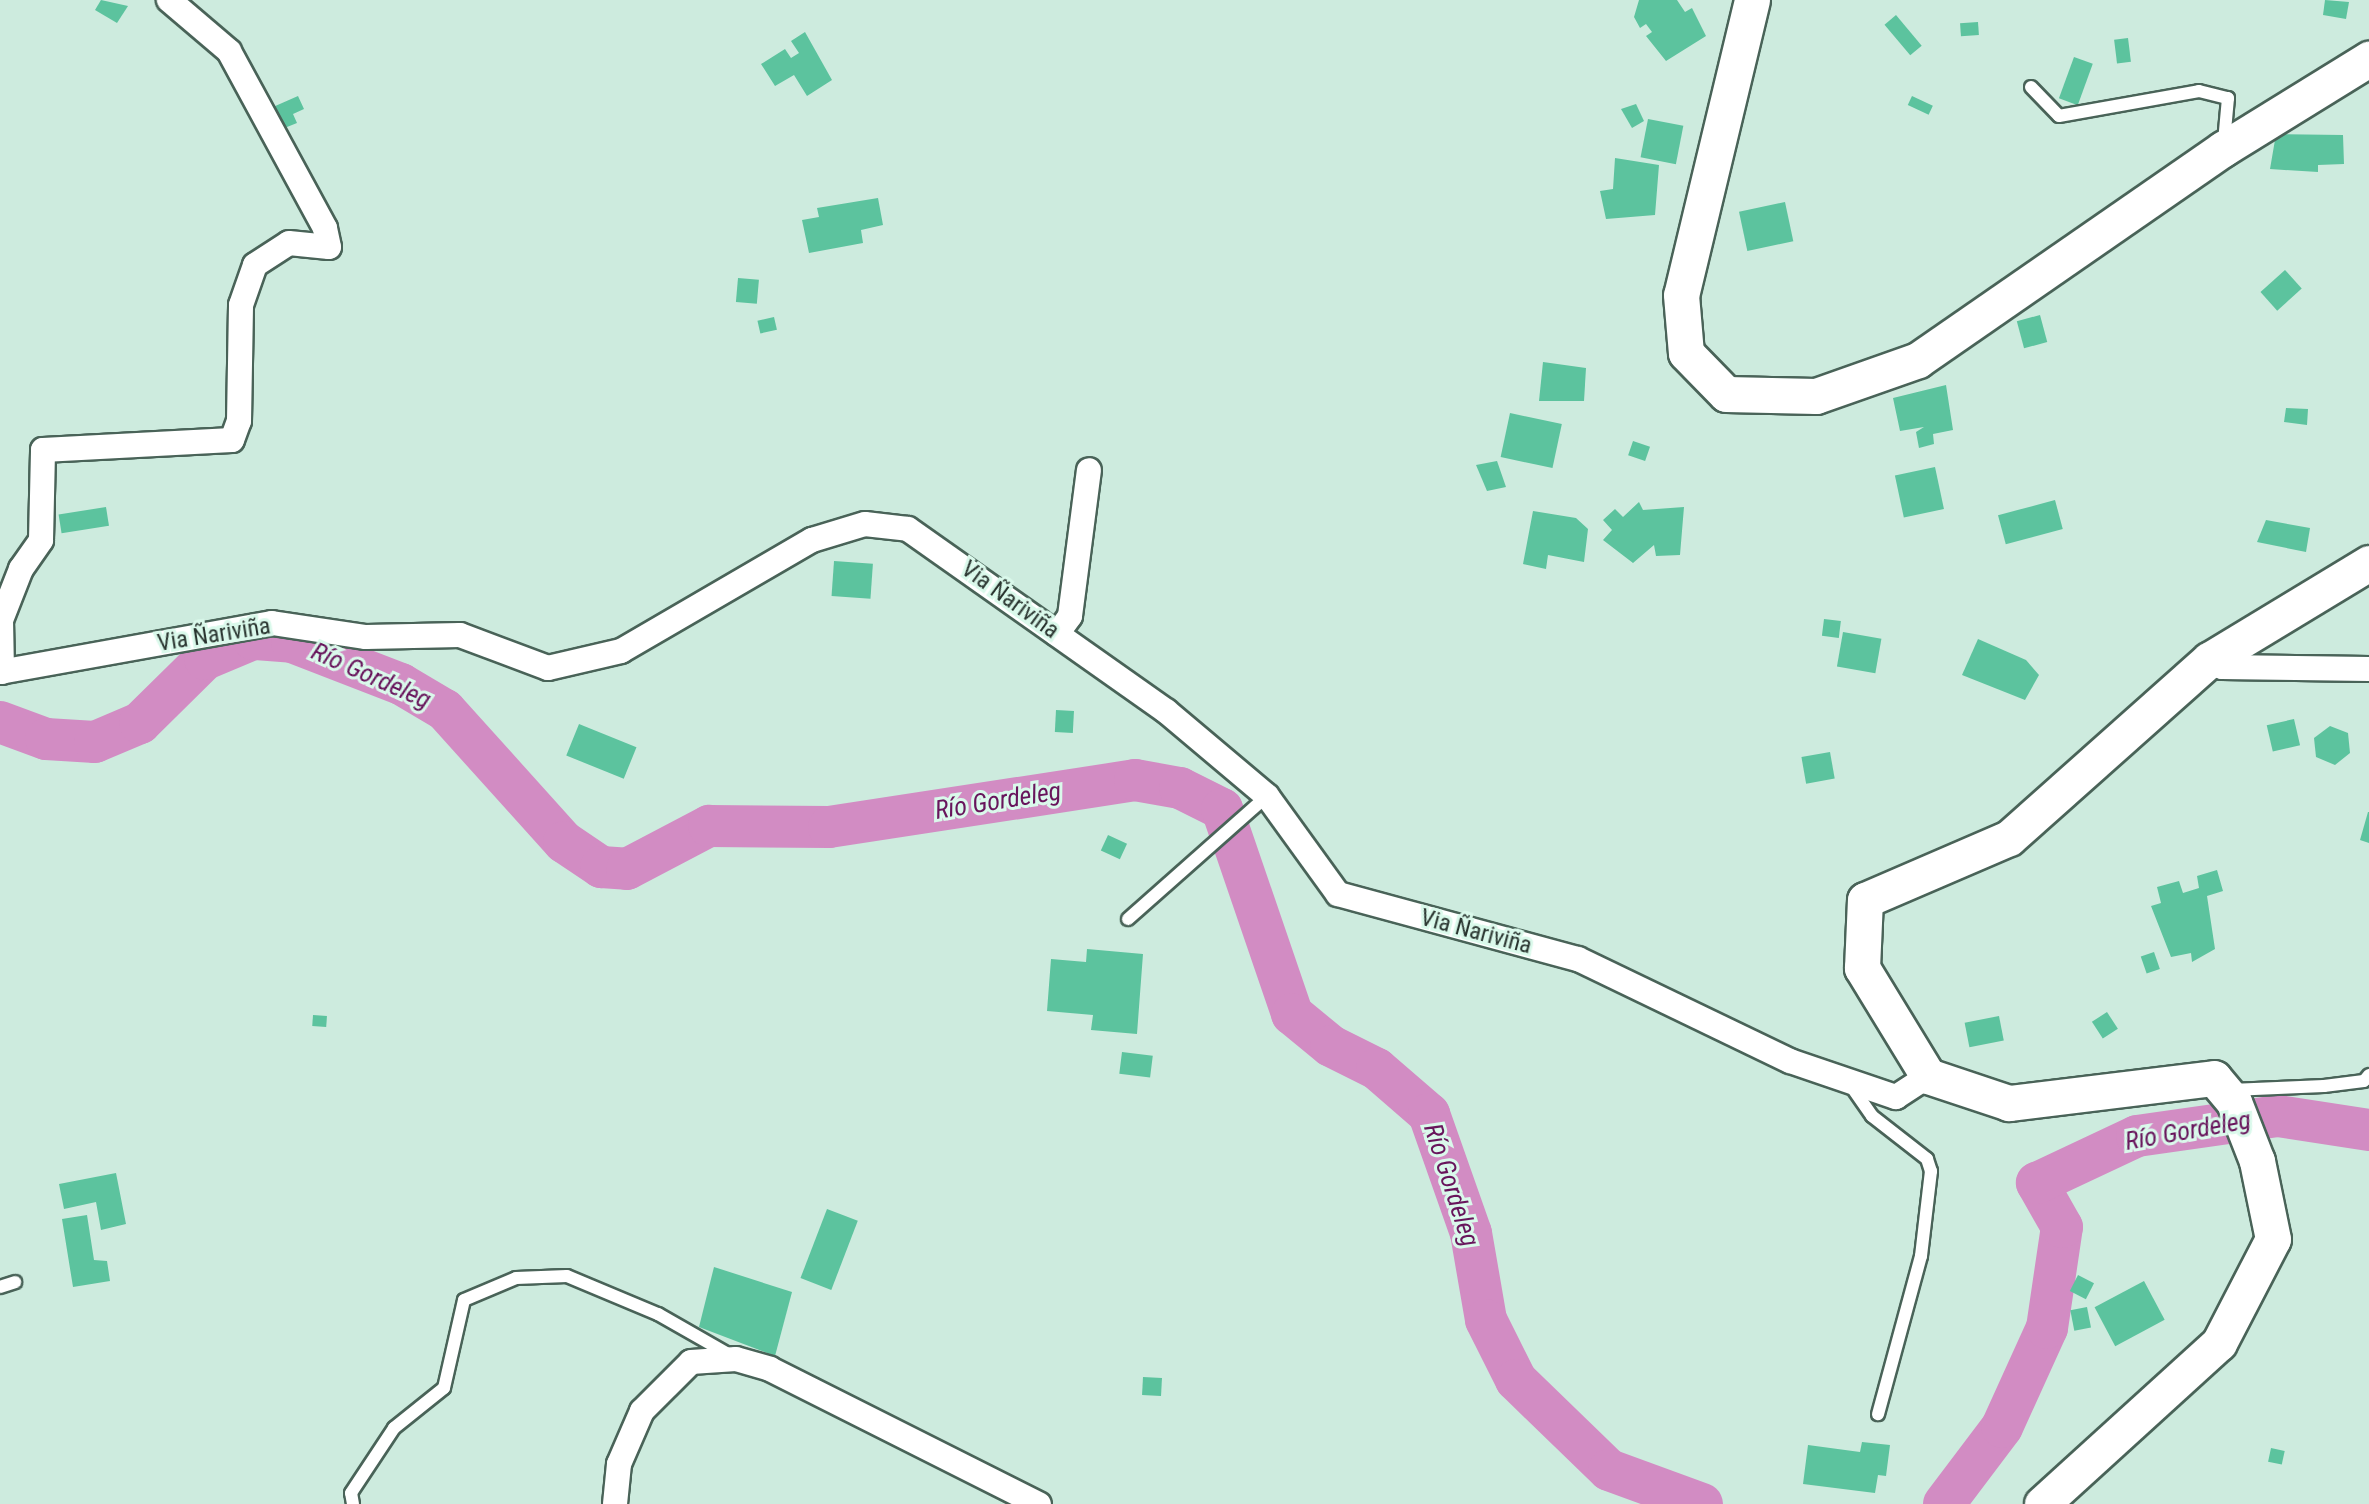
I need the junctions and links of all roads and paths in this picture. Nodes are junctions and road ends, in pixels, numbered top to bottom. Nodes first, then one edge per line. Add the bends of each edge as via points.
1 (169, 0) edge
2 (1752, 0) edge
3 (2369, 59) edge
4 (2031, 87) dead end
5 (2223, 149) junction
6 (1089, 470) dead end
7 (2369, 563) edge
8 (1057, 634) junction
9 (2209, 660) junction
10 (2369, 669) edge
11 (1, 672) edge
12 (1267, 796) junction
13 (1128, 919) dead end
14 (2369, 1075) edge
15 (1928, 1076) junction
16 (1847, 1080) junction
17 (2229, 1097) junction
18 (15, 1282) dead end
19 (0, 1287) edge
20 (737, 1359) junction
21 (1878, 1414) dead end
22 (353, 1504) edge
23 (615, 1504) edge
24 (1039, 1504) edge
25 (2042, 1504) edge

1 - 11 street via 229,51 326,228 329,247 289,243 255,265 242,305 239,421 232,440 43,450 41,540 21,569 1,620
2 - 5 street via 1681,295 1686,353 1726,394 1816,396 1918,360
3 - 5 street
4 - 5 lane via 2059,116 2199,91 2228,99
6 - 8 street via 1070,616
7 - 9 street
8 - 11 street, Via Ñariviña via 908,529 865,524 812,540 621,651 548,668 460,635 366,637 272,623
8 - 12 street, Via Ñariviña via 1166,711
9 - 10 street via 2222,667
9 - 15 street via 2009,838 1865,900 1862,968
12 - 13 lane
12 - 16 street, Via Ñariviña via 1338,894 1578,959 1790,1061
14 - 17 lane via 2364,1082
15 - 16 street, Via Ñariviña via 1896,1097
15 - 17 street via 2009,1103 2214,1078
16 - 21 lane via 1872,1116 1927,1159 1931,1171 1921,1256
17 - 25 street via 2250,1143 2273,1239 2219,1343
18 - 19 lane
20 - 22 lane via 658,1314 567,1276 516,1278 464,1300 444,1388 394,1428 351,1493
20 - 23 street via 691,1362 642,1411 619,1464
20 - 24 street via 770,1368

